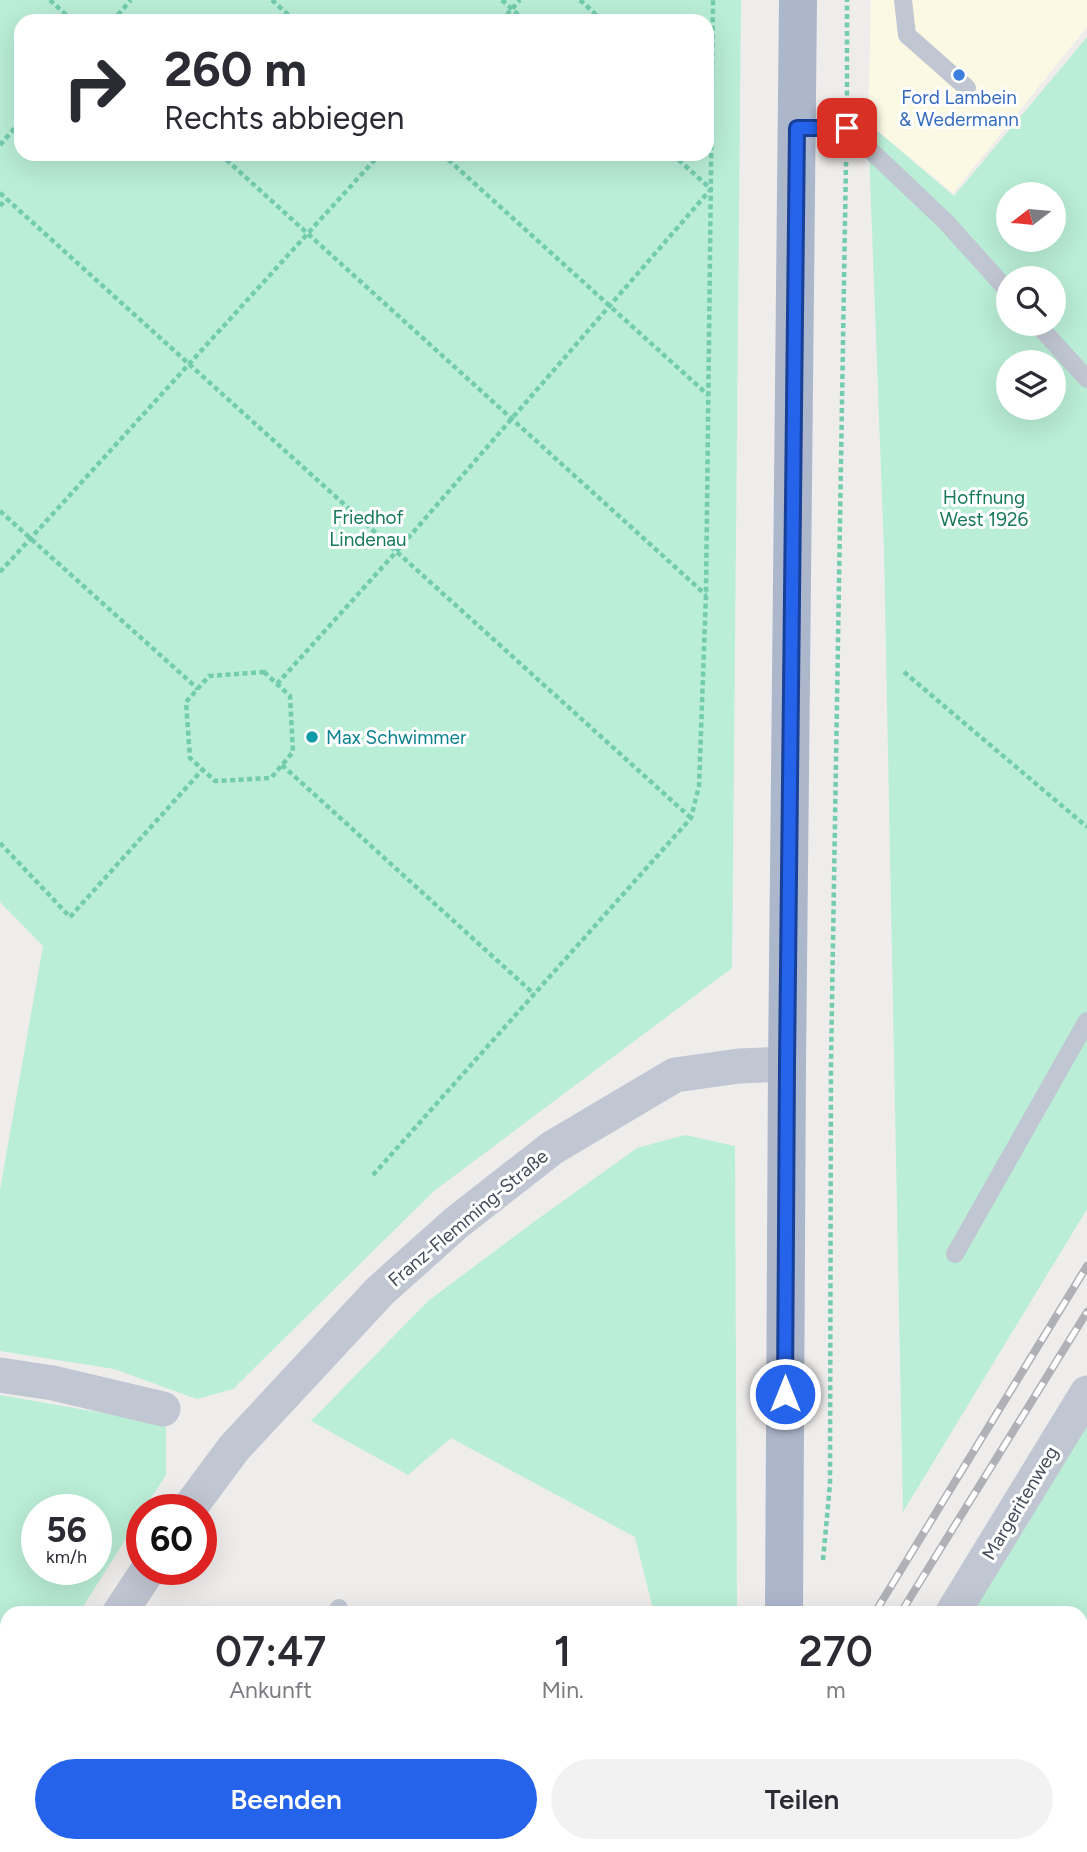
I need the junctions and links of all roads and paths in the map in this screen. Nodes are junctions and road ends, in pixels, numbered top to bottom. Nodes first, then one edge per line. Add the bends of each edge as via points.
1 (50, 0) edge
2 (131, 0) edge
3 (272, 0) edge
4 (502, 0) edge
5 (520, 0) edge
6 (580, 0) edge
7 (798, 0) edge
8 (847, 0) edge
9 (903, 0) edge
10 (512, 9) junction
11 (65, 14) edge
12 (118, 14) edge
13 (287, 14) edge
14 (507, 14) edge
15 (517, 14) edge
16 (595, 14) edge
17 (967, 88) dead end
18 (797, 128) junction
19 (847, 128) junction
20 (14, 129) edge
21 (0, 145) edge
22 (228, 161) edge
23 (374, 161) edge
24 (450, 161) edge
25 (680, 161) edge
26 (710, 161) edge
27 (710, 189) junction
28 (0, 193) edge
29 (6, 199) junction
30 (0, 206) edge
31 (308, 234) junction
32 (996, 278) edge
33 (610, 306) junction
34 (1048, 336) edge
35 (190, 364) junction
36 (1087, 379) edge
37 (708, 395) junction
38 (512, 419) junction
39 (0, 511) edge
40 (30, 539) junction
41 (396, 552) junction
42 (0, 572) edge
43 (706, 595) junction
44 (904, 672) dead end
45 (277, 684) junction
46 (198, 689) junction
47 (282, 765) junction
48 (203, 769) junction
49 (691, 818) junction
50 (1087, 827) edge
51 (0, 843) edge
52 (534, 994) junction
53 (1087, 1021) edge
54 (787, 1064) junction
55 (373, 1175) dead end
56 (955, 1254) dead end
57 (0, 1375) edge
58 (1087, 1392) edge
59 (163, 1409) dead end
60 (200, 1494) edge
61 (822, 1562) dead end
62 (138, 1585) edge
63 (124, 1606) edge
64 (784, 1606) edge
65 (957, 1606) edge

1 - 11 path
2 - 12 path
3 - 13 path
4 - 10 path
5 - 10 path
6 - 16 path
7 - 18 main road
8 - 19 path
9 - 17 lane via 907,35
10 - 14 path
10 - 15 path
18 - 19 lane
18 - 54 main road
19 - 32 lane via 946,222
19 - 61 path via 831,1062 830,1483
20 - 21 path
22 - 31 path
23 - 31 path
24 - 33 path
25 - 27 path
26 - 27 path
27 - 33 path
27 - 37 path
28 - 29 path
29 - 30 path
29 - 35 path
31 - 35 path
31 - 38 path
33 - 37 path
33 - 38 path
34 - 36 lane
35 - 40 path
35 - 41 path
37 - 43 path
38 - 41 path
38 - 43 path
39 - 40 path
40 - 42 path
40 - 46 path
41 - 45 path
41 - 49 path
43 - 49 path via 699,786
44 - 50 path
45 - 46 path via 264,672 209,676
45 - 47 path via 290,696 293,752
46 - 48 path via 186,702 190,758
47 - 48 path via 271,778 215,781
47 - 52 path
48 - 51 path via 71,917
49 - 52 path
52 - 55 path
53 - 56 lane
54 - 60 street, Franz-Flemming-Straße via 675,1075 552,1148 456,1223 380,1291 234,1448
54 - 64 main road
57 - 59 street
58 - 65 street, Margeritenweg
62 - 63 street

